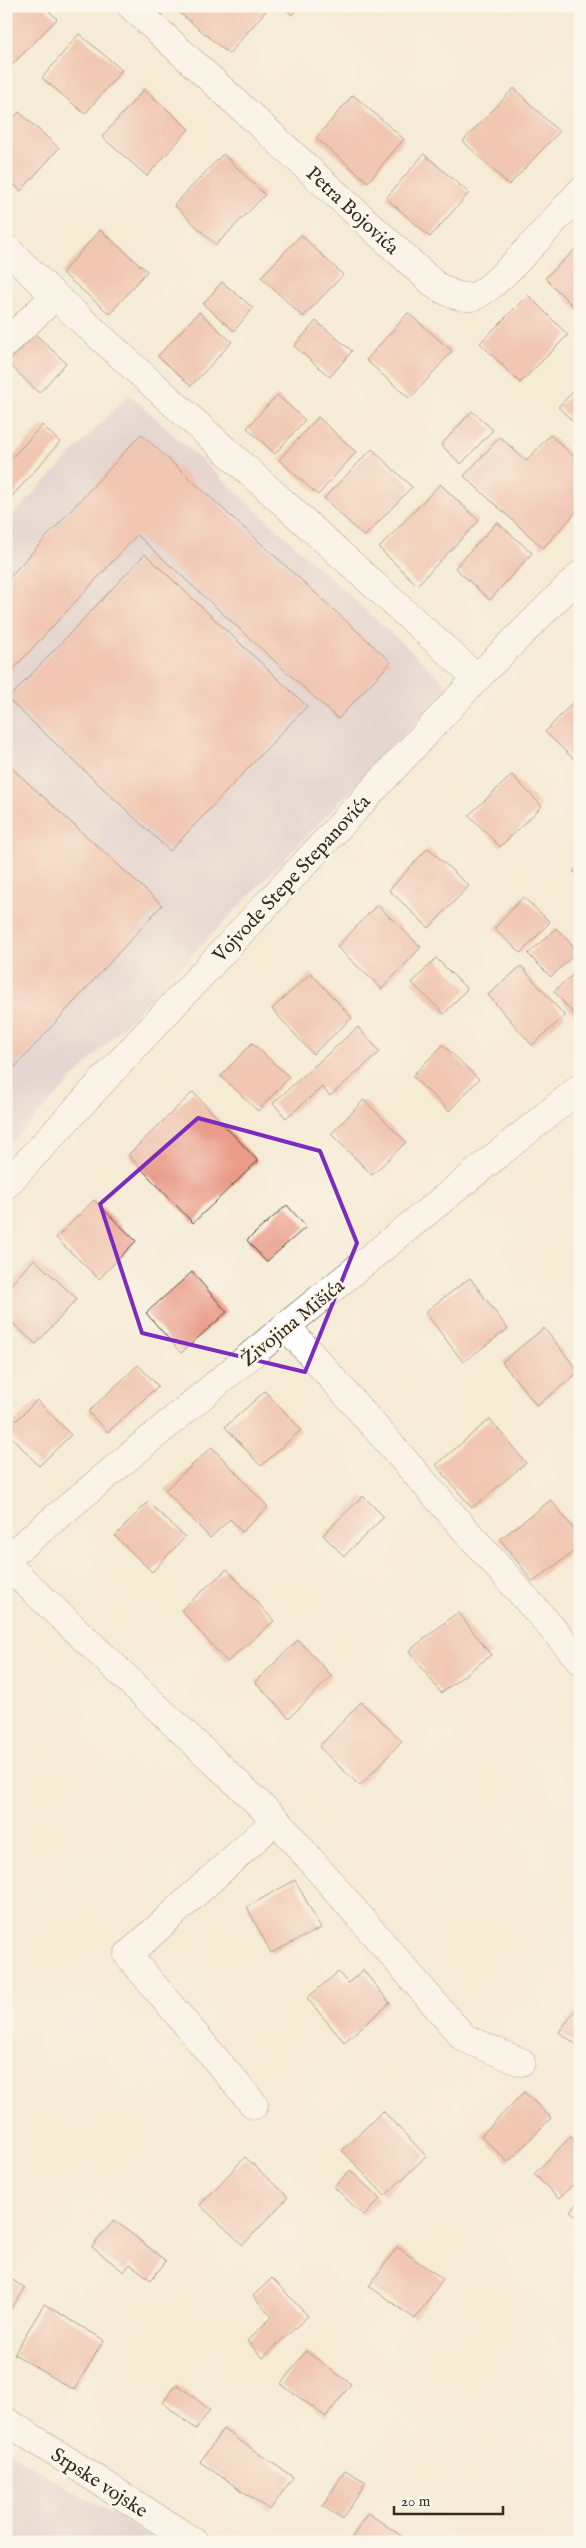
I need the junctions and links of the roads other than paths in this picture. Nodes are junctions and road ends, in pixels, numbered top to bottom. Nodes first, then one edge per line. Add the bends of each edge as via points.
1 (131, 6) edge
2 (580, 192) edge
3 (6, 248) edge
4 (55, 296) junction
5 (6, 343) edge
6 (580, 575) edge
7 (477, 678) junction
8 (580, 1088) edge
9 (6, 1185) edge
10 (286, 1326) junction
11 (6, 1559) edge
12 (6, 1564) edge
13 (580, 1660) edge
14 (276, 1820) junction
15 (521, 2062) dead end
16 (254, 2105) dead end
17 (6, 2421) edge
18 (194, 2542) edge

1 - 2 street, Petra Bojovića via 435,285 453,295 472,297 487,288 506,272
3 - 4 street
4 - 5 street
4 - 7 street
6 - 7 street, Vojvode Stepe Stepanovića
7 - 9 street, Vojvode Stepe Stepanovića
8 - 10 street, Živojina Mišića
10 - 11 street, Živojina Mišića
10 - 13 street
12 - 14 street
14 - 15 street via 464,2038
14 - 16 street via 128,1955
17 - 18 street, Srpske vojske

